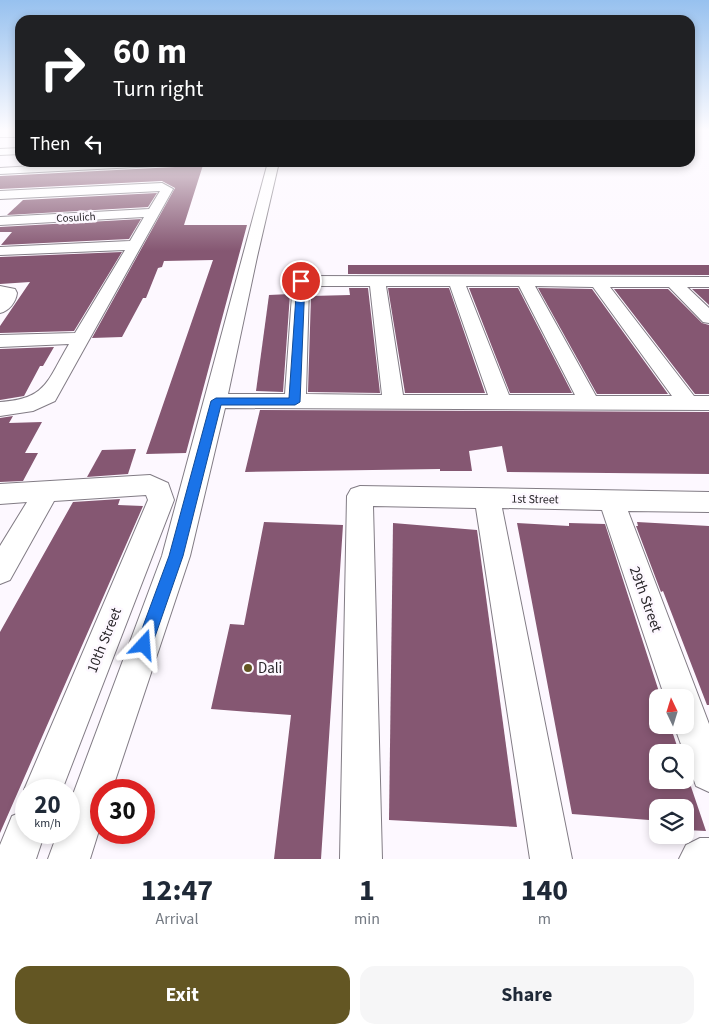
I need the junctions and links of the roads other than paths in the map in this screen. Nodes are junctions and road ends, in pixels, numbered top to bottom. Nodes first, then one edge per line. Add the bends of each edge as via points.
1 (272, 171) edge
2 (0, 195) edge
3 (153, 213) junction
4 (0, 220) edge
5 (134, 245) junction
6 (0, 251) edge
7 (377, 281) junction
8 (456, 282) junction
9 (524, 282) junction
10 (598, 282) junction
11 (673, 282) junction
12 (709, 282) edge
13 (0, 291) edge
14 (0, 308) edge
15 (709, 318) edge
16 (79, 338) junction
17 (0, 341) edge
18 (216, 401) junction
19 (295, 402) junction
20 (393, 402) junction
21 (501, 402) junction
22 (589, 402) junction
23 (699, 403) edge
24 (0, 409) edge
25 (46, 492) junction
26 (0, 494) edge
27 (488, 498) junction
28 (611, 500) junction
29 (709, 502) edge
30 (0, 571) edge
31 (679, 689) edge
32 (694, 731) edge
33 (709, 773) edge
34 (47, 779) edge
35 (21, 844) edge
36 (709, 858) edge
37 (15, 859) edge
38 (69, 859) edge
39 (361, 859) edge
40 (551, 859) edge
41 (700, 859) edge

1 - 18 street
2 - 3 street via 165,188 167,190
3 - 4 street, Cosulich
3 - 5 street
5 - 6 street
5 - 16 street
7 - 8 street
7 - 19 street via 301,281
7 - 20 street
8 - 9 street
8 - 21 street
9 - 10 street
9 - 22 street
10 - 11 street
10 - 23 street
11 - 12 street
11 - 15 street
13 - 14 street via 9,293
16 - 17 street
16 - 24 street via 48,396 25,408
18 - 19 street
18 - 38 street via 176,556
19 - 20 street
20 - 21 street
21 - 22 street
22 - 23 street
25 - 26 street
25 - 30 street
25 - 34 street, 10th Street via 150,485 159,490 161,500
27 - 28 street, 1st Street
27 - 39 street, 1st Street via 360,496
27 - 40 street
28 - 29 street, 1st Street
28 - 31 street, 29th Street
32 - 33 street
35 - 37 street
36 - 41 street

